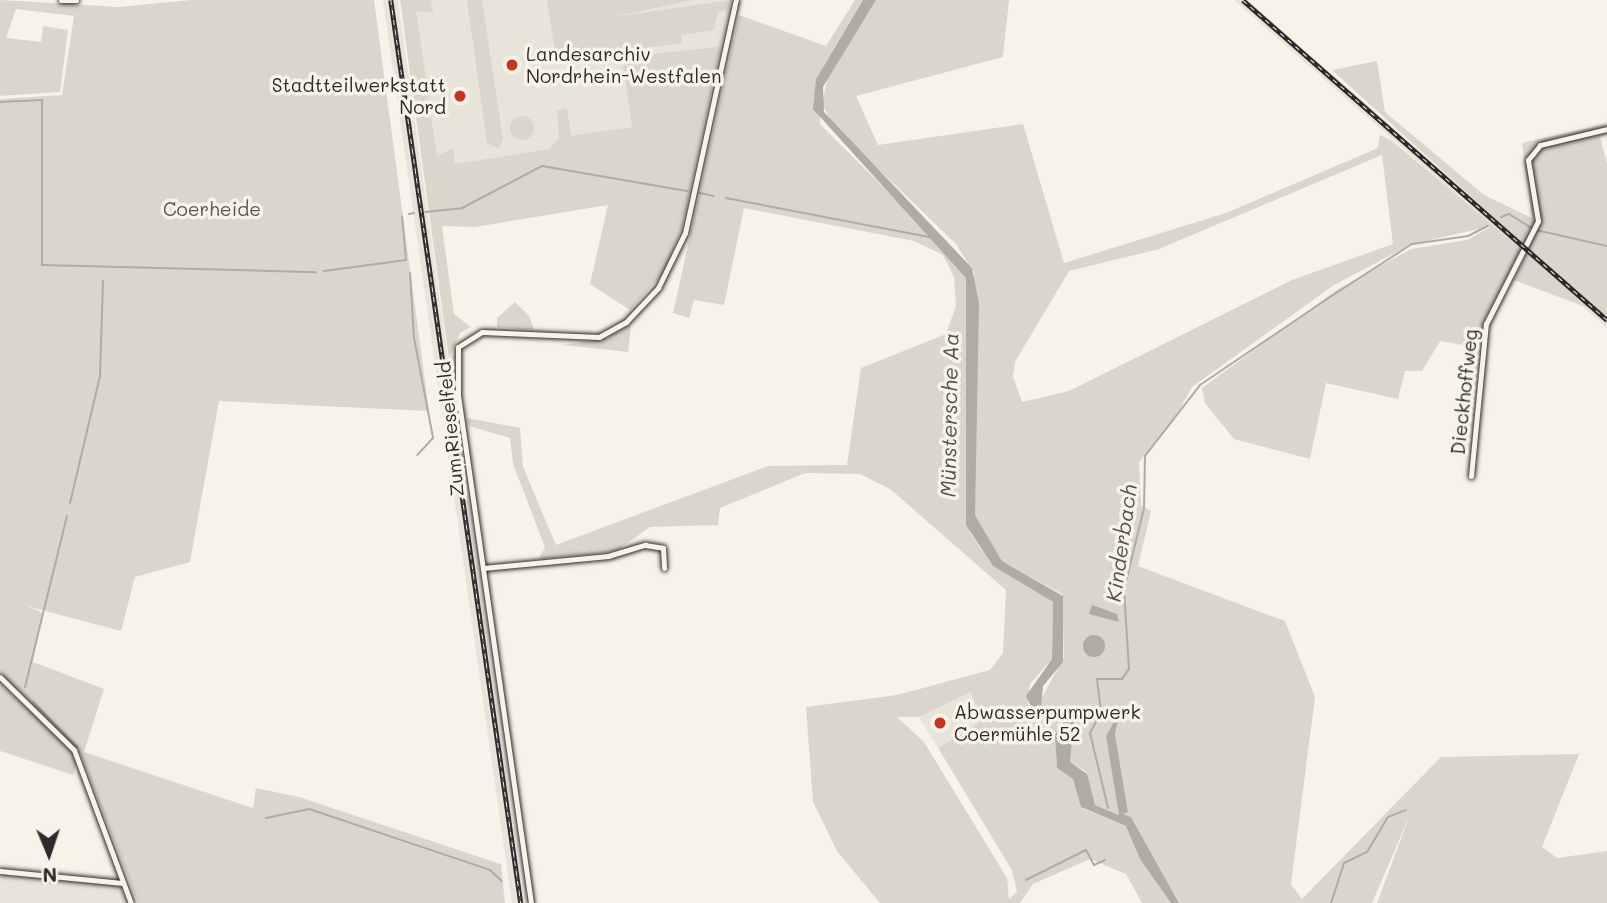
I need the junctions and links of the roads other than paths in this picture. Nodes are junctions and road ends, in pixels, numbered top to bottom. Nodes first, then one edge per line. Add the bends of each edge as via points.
1 (61, 0) edge
2 (76, 0) edge
3 (736, 0) edge
4 (1607, 129) edge
5 (1471, 476) dead end
6 (483, 568) junction
7 (664, 568) dead end
8 (0, 677) edge
9 (0, 871) edge
10 (122, 883) junction
11 (131, 903) edge
12 (531, 903) edge

1 - 2 street
3 - 6 street, Zum Rieselfeld via 685,233 658,288 626,322 599,337 482,332 458,347 458,395
4 - 5 street, Dieckhoffweg via 1532,152 1538,222 1486,324
6 - 7 street via 608,556 645,545 663,548
6 - 12 street, Zum Rieselfeld
8 - 10 street via 74,750
9 - 10 street
10 - 11 street

